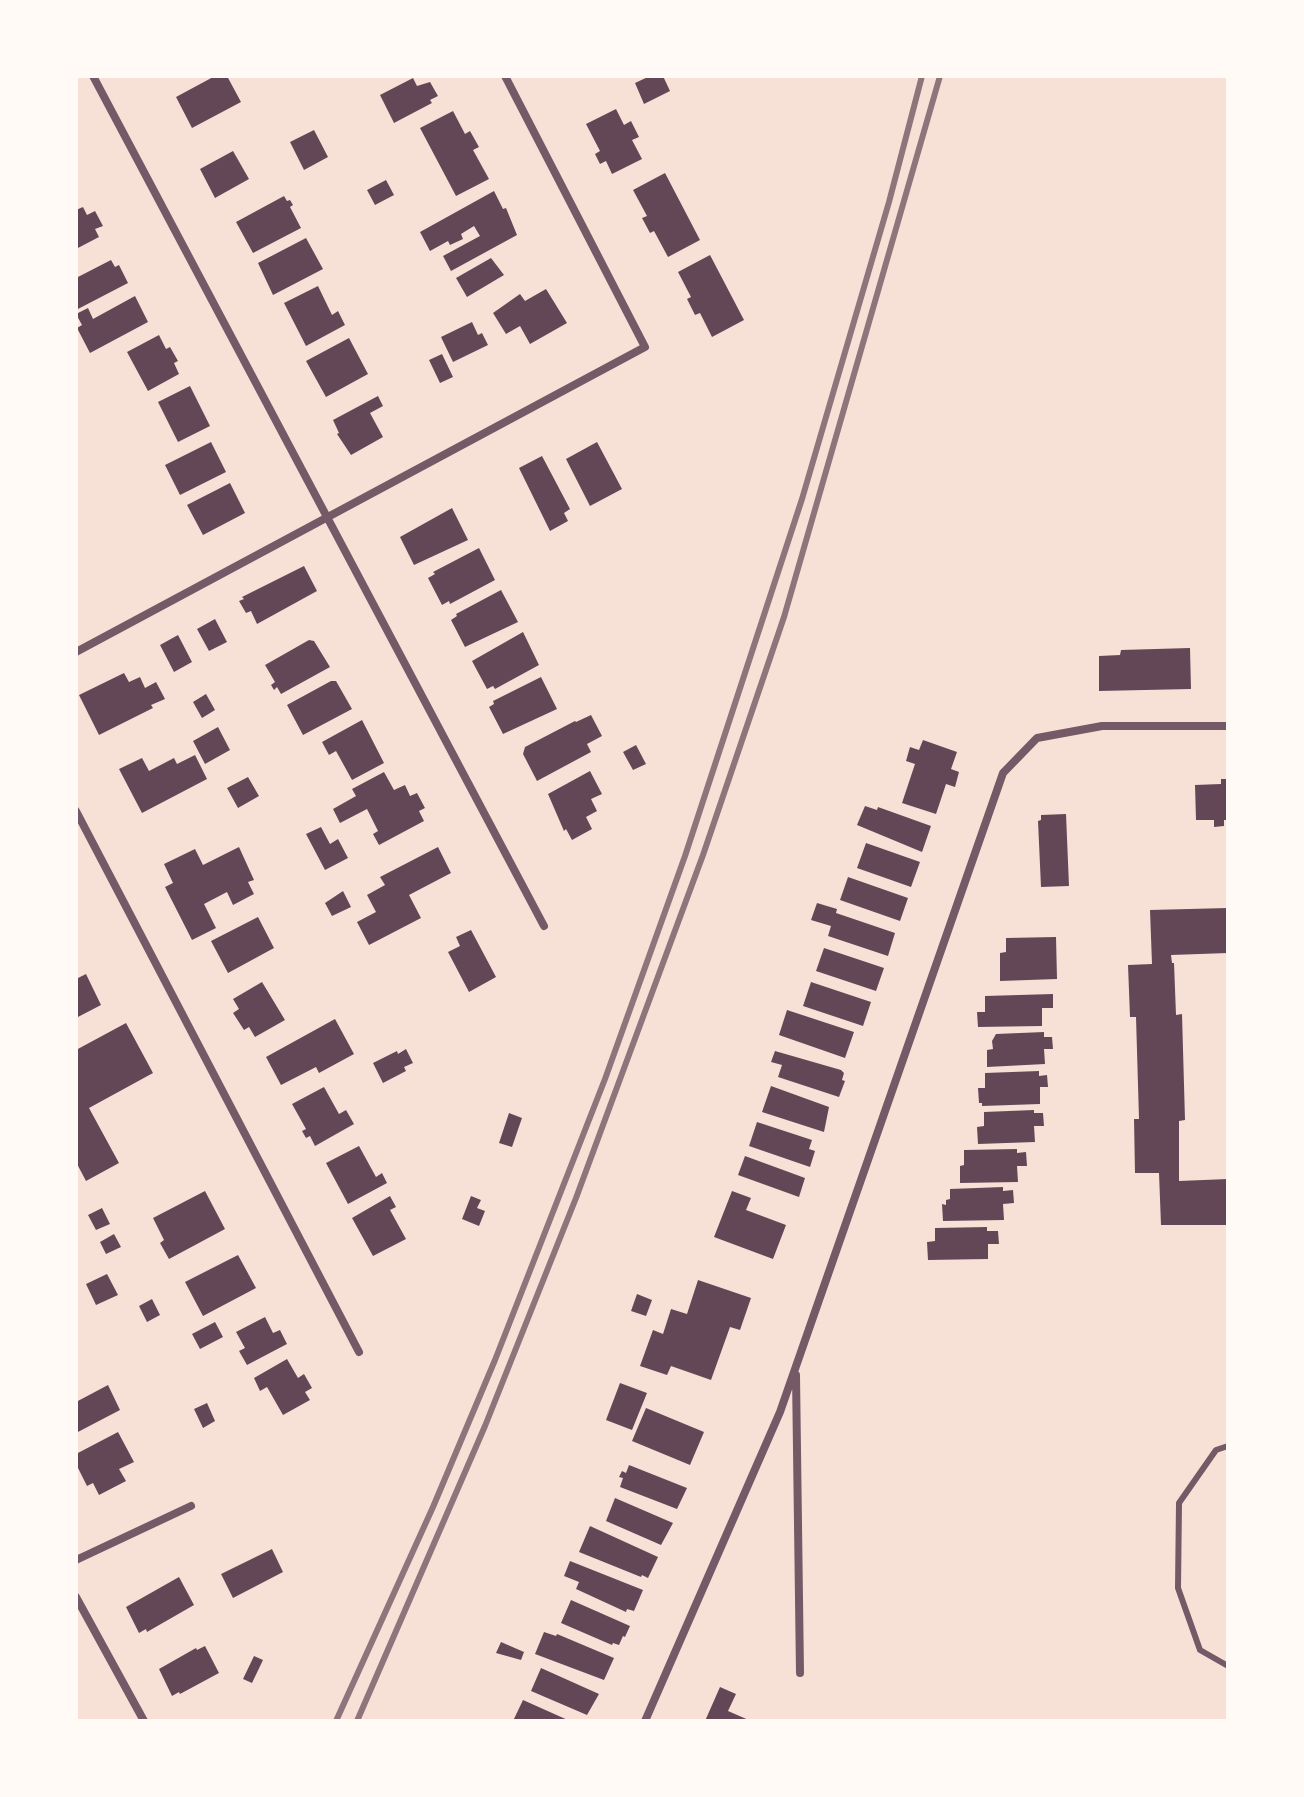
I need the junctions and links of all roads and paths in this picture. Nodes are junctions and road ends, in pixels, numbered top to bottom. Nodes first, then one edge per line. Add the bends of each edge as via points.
1 (93, 76) edge
2 (505, 76) edge
3 (327, 519) junction
4 (76, 652) edge
5 (1228, 726) edge
6 (76, 811) edge
7 (544, 926) dead end
8 (359, 1352) dead end
9 (795, 1366) junction
10 (1228, 1446) edge
11 (191, 1506) dead end
12 (76, 1560) edge
13 (76, 1597) edge
14 (1228, 1666) edge
15 (800, 1673) dead end
16 (144, 1721) edge
17 (645, 1721) edge

1 - 3 street
2 - 3 street via 645,347
3 - 4 street
3 - 7 street
5 - 9 street via 1102,726 1037,738 1003,773
6 - 8 street
9 - 15 street
9 - 17 street via 780,1412
10 - 14 lane via 1216,1450 1179,1503 1178,1588 1200,1650
11 - 12 street
13 - 16 street

